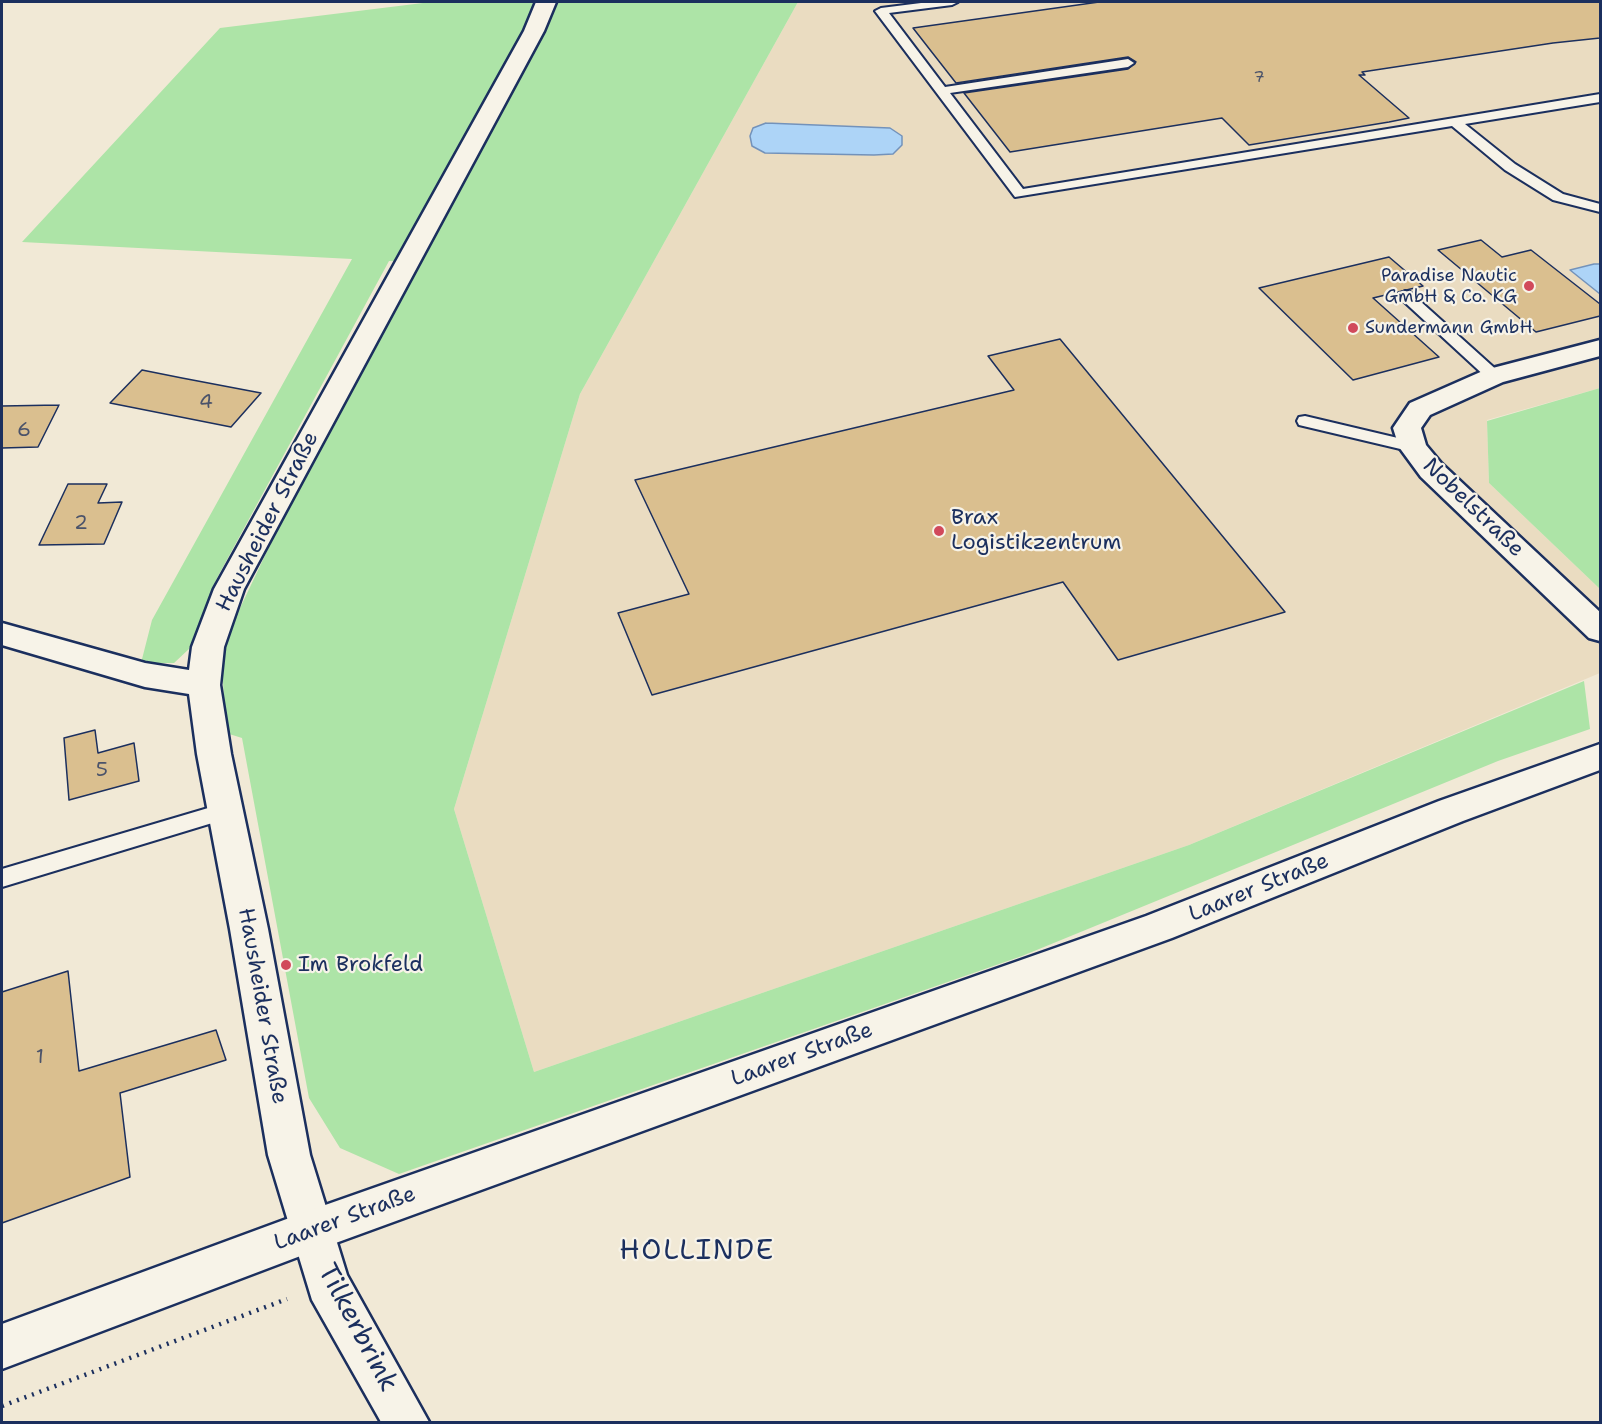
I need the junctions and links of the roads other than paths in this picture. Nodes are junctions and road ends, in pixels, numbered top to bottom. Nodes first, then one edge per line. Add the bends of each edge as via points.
1 (546, 2) edge
2 (952, 2) edge
3 (1128, 63) dead end
4 (940, 91) junction
5 (1600, 98) edge
6 (1454, 122) junction
7 (1600, 208) edge
8 (1405, 295) dead end
9 (1600, 348) edge
10 (1494, 376) junction
11 (1305, 421) dead end
12 (1413, 447) junction
13 (1600, 630) edge
14 (2, 634) edge
15 (204, 685) junction
16 (1600, 757) edge
17 (225, 811) junction
18 (2, 878) edge
19 (311, 1231) junction
20 (2, 1347) edge
21 (406, 1422) edge

1 - 15 street, Hausheider Straße via 534,31 229,589 208,647
2 - 4 lane via 881,11
3 - 4 lane
4 - 6 lane via 1020,194
5 - 6 lane
6 - 7 lane via 1510,167 1558,197
8 - 10 lane
9 - 10 street, Nobelstraße
10 - 12 street, Nobelstraße via 1420,409 1407,429
11 - 12 lane
12 - 13 street, Nobelstraße via 1431,470
14 - 15 street via 145,675
15 - 17 street, Hausheider Straße
16 - 19 street, Laarer Straße via 1451,811 1159,927
17 - 18 lane
17 - 19 street, Hausheider Straße via 289,1155
19 - 20 street, Laarer Straße
19 - 21 street, Tilkerbrink via 328,1284

